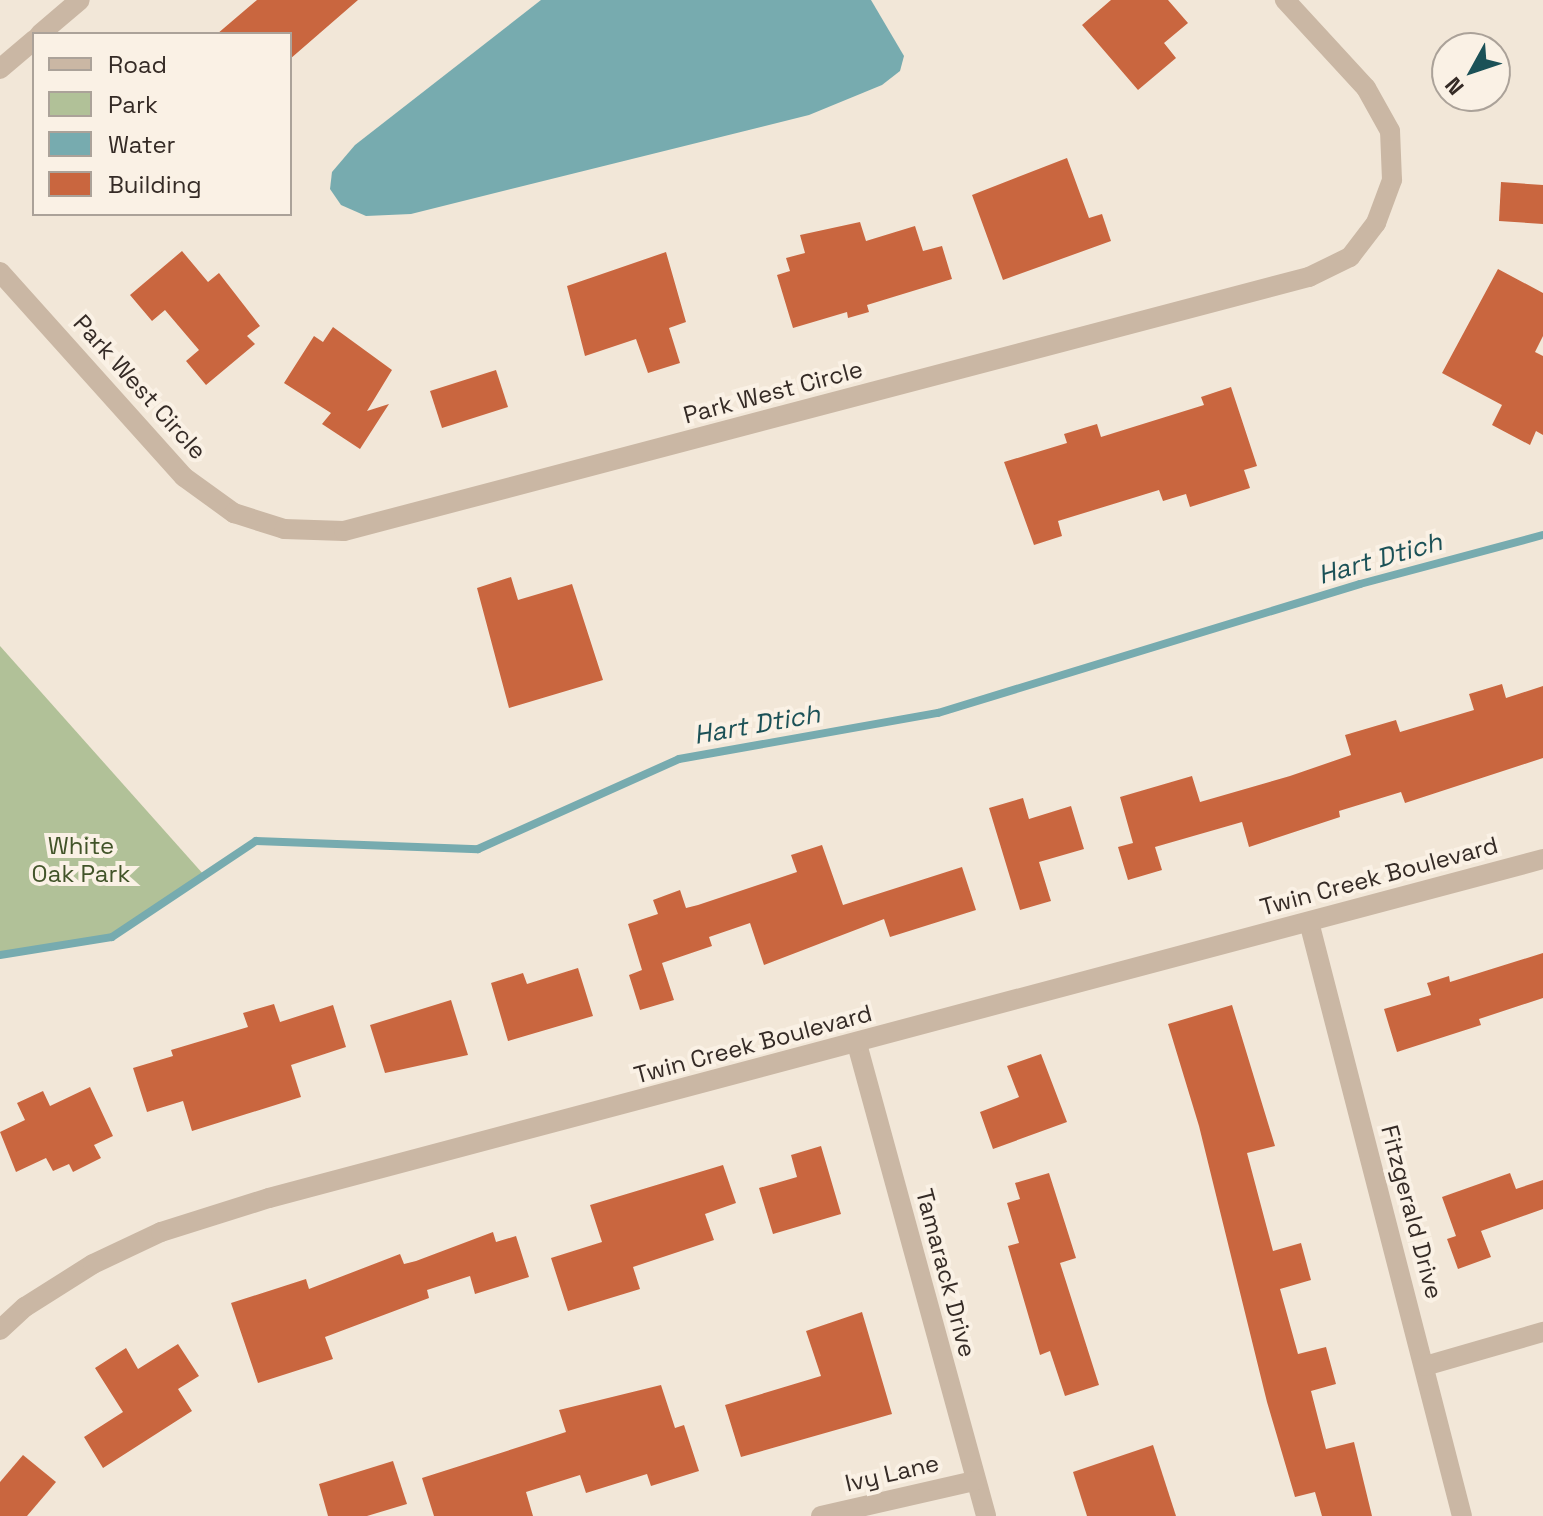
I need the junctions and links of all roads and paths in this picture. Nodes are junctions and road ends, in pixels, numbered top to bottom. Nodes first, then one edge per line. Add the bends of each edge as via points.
1 (80, 0) edge
2 (1285, 0) edge
3 (42, 32) edge
4 (32, 42) edge
5 (0, 69) edge
6 (0, 272) edge
7 (1543, 859) edge
8 (1309, 922) junction
9 (857, 1044) junction
10 (0, 1330) edge
11 (1543, 1332) edge
12 (1425, 1366) junction
13 (974, 1481) junction
14 (821, 1516) edge
15 (986, 1516) edge
16 (1462, 1516) edge

1 - 3 street
2 - 6 street, Park West Circle via 1366,88 1390,131 1392,180 1376,223 1350,257 1309,277 344,531 284,529 234,513 184,477
4 - 5 street
7 - 8 street, Twin Creek Boulevard
8 - 9 street, Twin Creek Boulevard
8 - 12 street, Fitzgerald Drive
9 - 10 street, Twin Creek Boulevard via 269,1198 161,1232 93,1264 25,1307
9 - 13 street, Tamarack Drive
11 - 12 street
12 - 16 street, Fitzgerald Drive
13 - 14 street, Ivy Lane
13 - 15 street, Tamarack Drive

